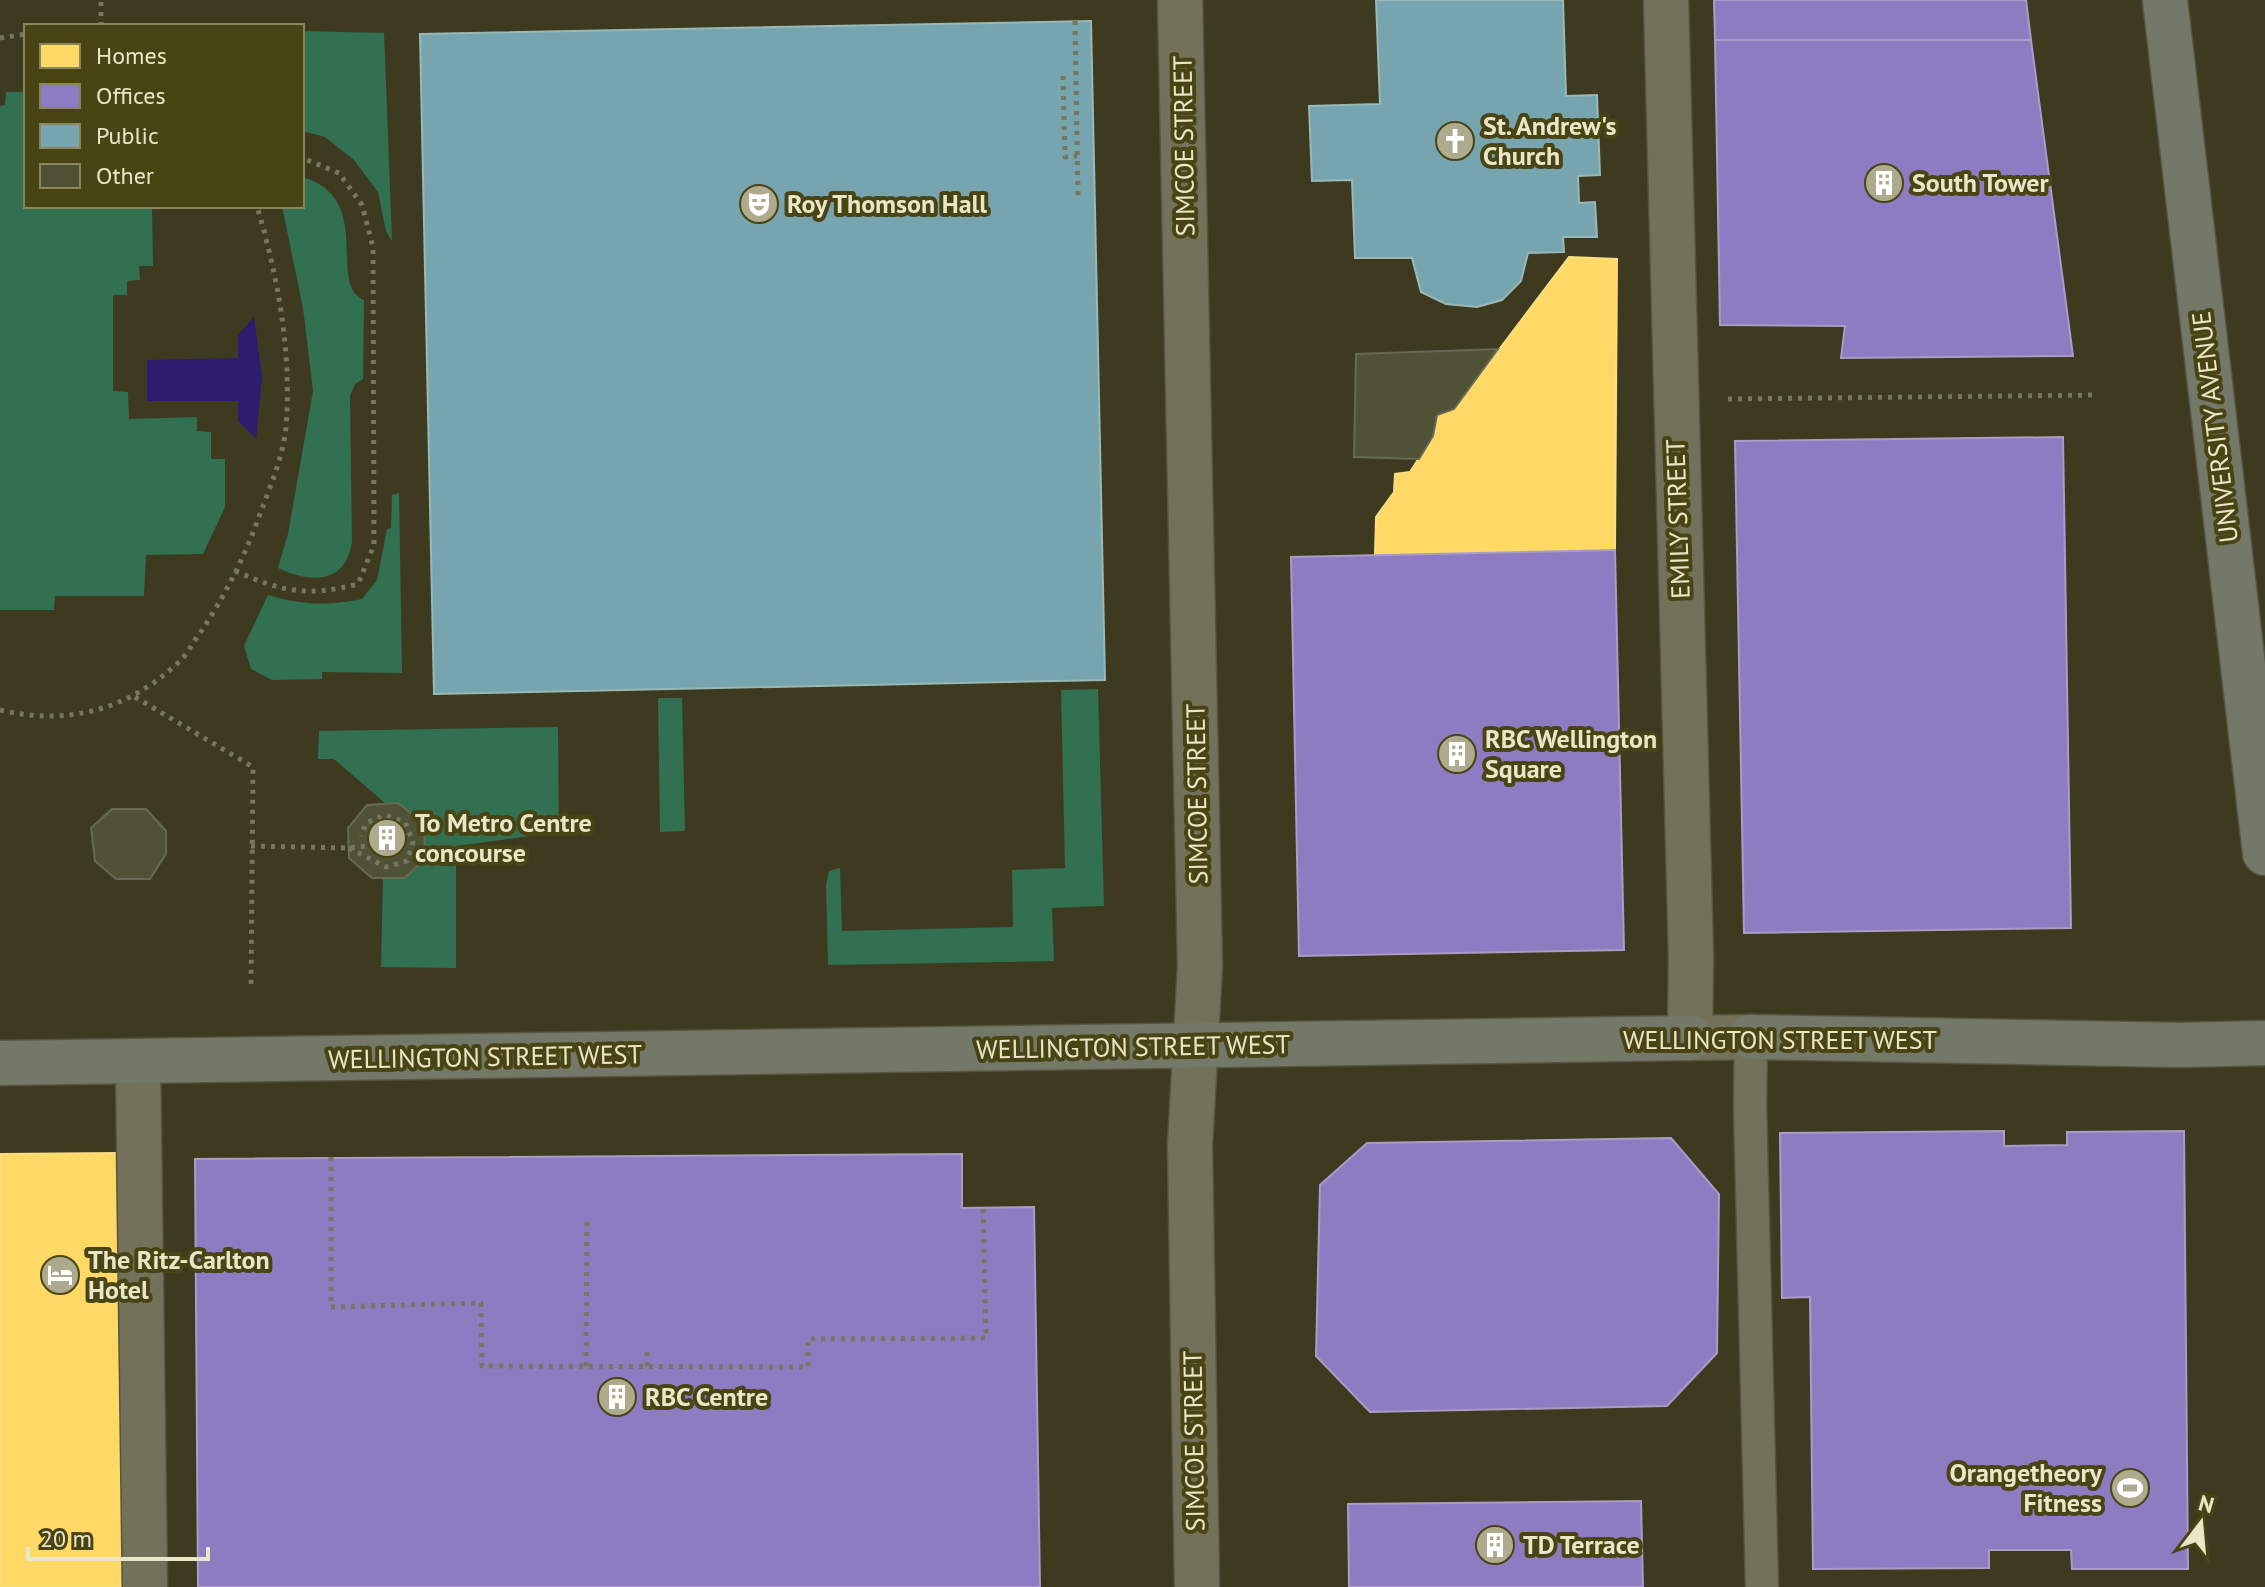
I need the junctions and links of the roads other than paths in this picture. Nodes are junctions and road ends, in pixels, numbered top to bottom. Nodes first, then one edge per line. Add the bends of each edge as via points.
1 (1180, 0) edge
2 (1666, 0) edge
3 (2165, 0) edge
4 (2265, 853) edge
5 (1751, 1037) junction
6 (1690, 1038) junction
7 (2265, 1043) edge
8 (1196, 1047) junction
9 (0, 1063) edge
10 (138, 1063) junction
11 (145, 1587) edge
12 (1197, 1587) edge
13 (1762, 1587) edge

1 - 8 street, SIMCOE STREET via 1200,966
2 - 6 street, EMILY STREET
3 - 4 main road, UNIVERSITY AVENUE
5 - 6 street, WELLINGTON STREET WEST
5 - 7 main road, WELLINGTON STREET WEST
5 - 13 lane
6 - 8 main road, WELLINGTON STREET WEST
8 - 10 main road, WELLINGTON STREET WEST
8 - 12 street, SIMCOE STREET via 1190,1145
9 - 10 main road, WELLINGTON STREET WEST
10 - 11 street

